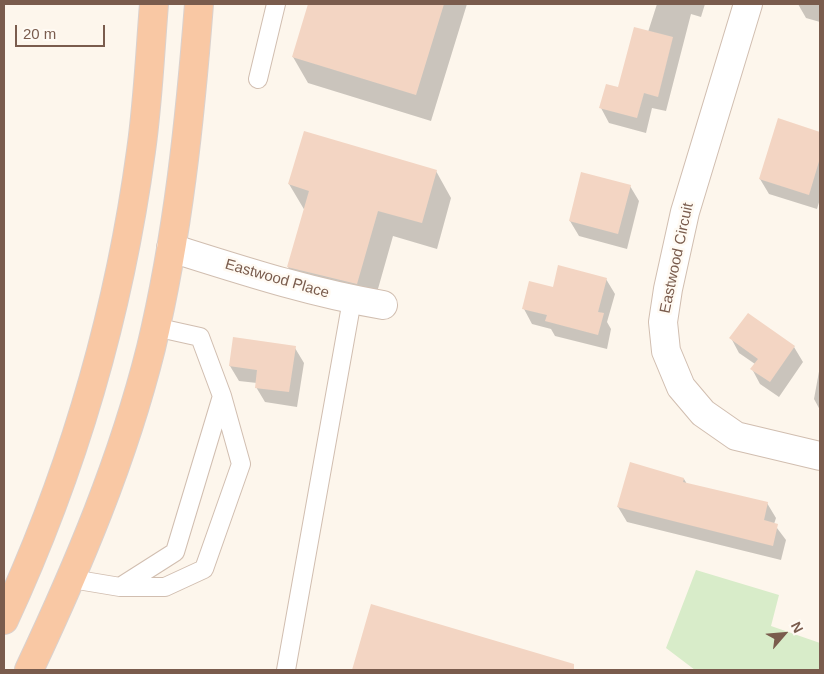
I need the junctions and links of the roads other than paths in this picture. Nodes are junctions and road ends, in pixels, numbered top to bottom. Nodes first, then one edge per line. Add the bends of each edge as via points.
1 (154, 4) edge
2 (199, 4) edge
3 (276, 4) edge
4 (748, 4) edge
5 (258, 78) dead end
6 (171, 248) junction
7 (352, 300) junction
8 (383, 305) dead end
9 (156, 328) junction
10 (222, 396) junction
11 (820, 456) edge
12 (72, 579) junction
13 (120, 587) junction
14 (4, 620) edge
15 (29, 670) edge
16 (286, 670) edge

1 - 14 highway via 142,148 128,238 110,320 63,476
2 - 6 highway via 190,113
3 - 5 lane
4 - 11 street, Eastwood Circuit via 685,212 663,322 666,351 681,387 703,413 736,436
6 - 7 street, Eastwood Place
6 - 9 highway
7 - 8 street, Eastwood Place
7 - 16 lane
9 - 10 lane via 200,337
9 - 12 highway via 111,478
10 - 13 lane via 175,552
10 - 13 lane via 242,464 204,569 165,587
12 - 13 lane
12 - 15 highway

